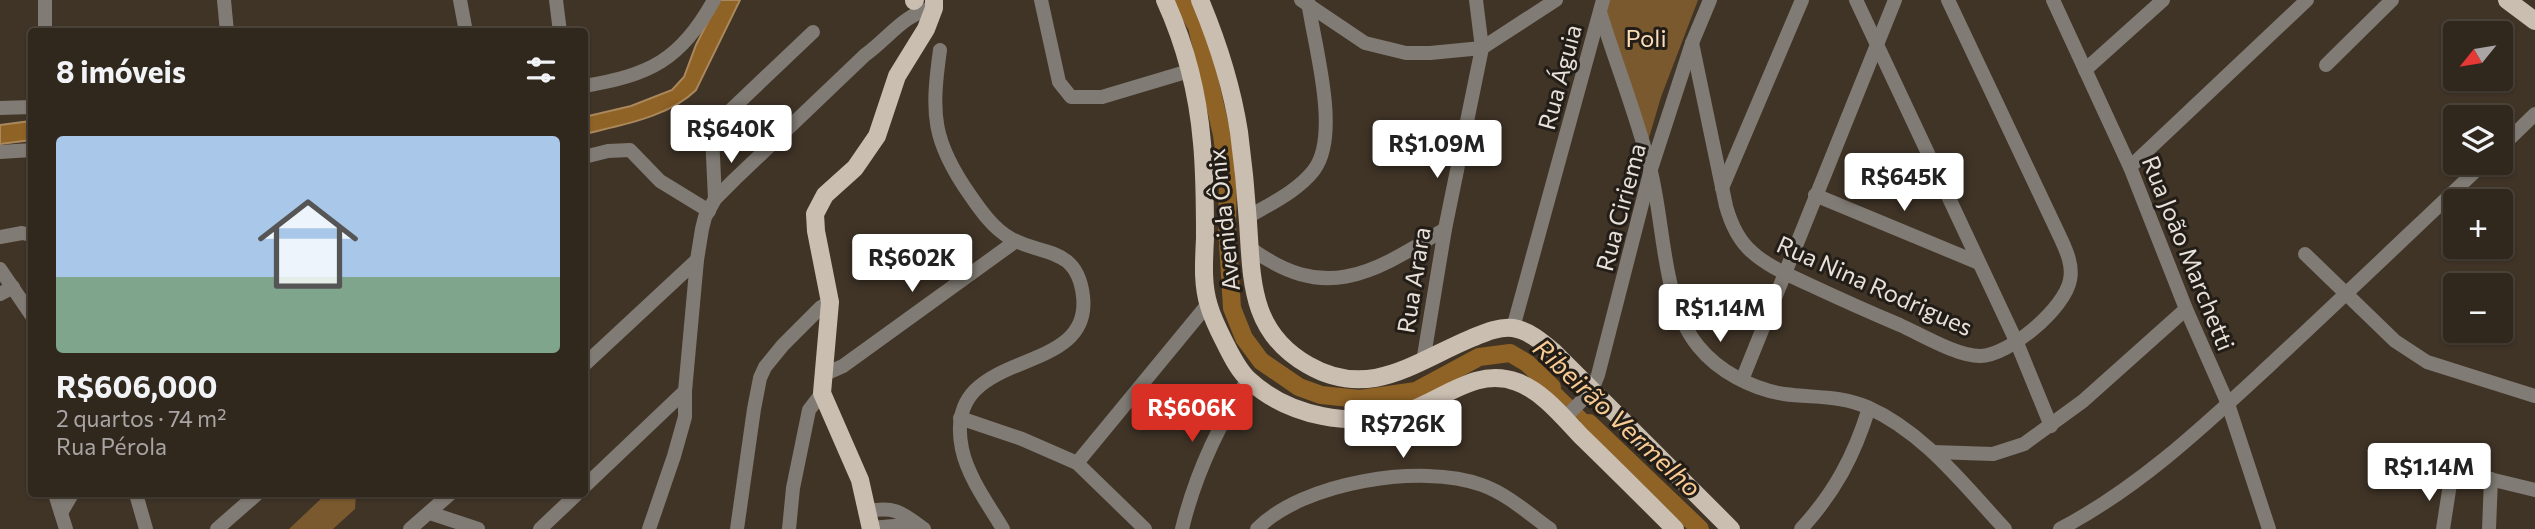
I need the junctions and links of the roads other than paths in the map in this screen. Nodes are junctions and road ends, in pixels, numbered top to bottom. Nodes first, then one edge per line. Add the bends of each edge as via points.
1 (45, 0) edge
2 (224, 0) edge
3 (460, 0) edge
4 (556, 0) edge
5 (714, 0) edge
6 (915, 0) edge
7 (1041, 0) edge
8 (1165, 0) edge
9 (1200, 0) edge
10 (1476, 0) edge
11 (1556, 0) edge
12 (1710, 0) edge
13 (1802, 0) edge
14 (1856, 0) edge
15 (1895, 0) edge
16 (1948, 0) edge
17 (2053, 0) edge
18 (2163, 0) edge
19 (2307, 0) edge
20 (2392, 0) edge
21 (2507, 0) edge
22 (1306, 2) edge
23 (934, 4) edge
24 (1601, 6) edge
25 (904, 21) junction
26 (2535, 22) edge
27 (45, 28) edge
28 (227, 28) edge
29 (465, 28) edge
30 (560, 28) edge
31 (813, 32) dead end
32 (1692, 43) junction
33 (1876, 46) junction
34 (1482, 48) junction
35 (940, 50) dead end
36 (2326, 65) dead end
37 (2085, 70) junction
38 (1189, 71) junction
39 (588, 85) edge
40 (28, 107) edge
41 (0, 108) edge
42 (2535, 114) edge
43 (2513, 135) edge
44 (28, 150) edge
45 (0, 152) edge
46 (588, 157) edge
47 (2130, 167) junction
48 (1650, 169) junction
49 (2471, 175) edge
50 (1722, 188) junction
51 (1815, 195) junction
52 (712, 205) junction
53 (1248, 217) junction
54 (1445, 229) junction
55 (28, 234) edge
56 (0, 237) edge
57 (1016, 241) junction
58 (1249, 247) junction
59 (2305, 254) dead end
60 (697, 260) junction
61 (1979, 263) junction
62 (0, 269) edge
63 (1783, 272) junction
64 (7, 290) edge
65 (2345, 295) junction
66 (830, 302) junction
67 (1208, 304) junction
68 (2186, 309) junction
69 (28, 312) edge
70 (1513, 328) junction
71 (2017, 343) junction
72 (588, 361) edge
73 (1423, 362) junction
74 (825, 374) junction
75 (1248, 379) junction
76 (1742, 380) junction
77 (685, 391) junction
78 (1590, 392) junction
79 (822, 393) junction
80 (2535, 396) edge
81 (2228, 404) junction
82 (1869, 408) junction
83 (1565, 417) junction
84 (960, 418) junction
85 (2051, 426) junction
86 (1933, 453) junction
87 (1077, 463) junction
88 (2491, 479) junction
89 (588, 482) edge
90 (2535, 489) edge
91 (56, 497) edge
92 (70, 497) edge
93 (137, 497) edge
94 (254, 497) edge
95 (447, 497) edge
96 (574, 497) edge
97 (61, 513) junction
98 (429, 519) edge
99 (876, 522) edge
100 (920, 526) edge
101 (1548, 528) edge
102 (66, 529) edge
103 (146, 529) edge
104 (217, 529) edge
105 (410, 529) edge
106 (478, 529) edge
107 (540, 529) edge
108 (649, 529) edge
109 (737, 529) edge
110 (789, 529) edge
111 (1003, 529) edge
112 (1145, 529) edge
113 (1182, 529) edge
114 (1257, 529) edge
115 (1675, 529) edge
116 (1731, 529) edge
117 (1801, 529) edge
118 (2005, 529) edge
119 (2060, 529) edge
120 (2269, 529) edge
121 (2443, 529) edge
122 (2489, 529) edge

1 - 27 street
2 - 28 street
3 - 29 street
4 - 30 street
5 - 39 street via 694,33 663,61 627,77
6 - 25 street
7 - 38 street via 1059,82 1068,96 1102,97
8 - 38 main road, Avenida Ônix
9 - 53 main road, Avenida Ônix via 1234,106
10 - 34 street, Rua Arara
11 - 34 street
12 - 32 street, Rua Ciriema
13 - 50 street
14 - 33 street
15 - 33 street
16 - 71 street, Rua Nina Rodrigues via 2071,268 2064,297
17 - 37 street, Rua João Marchetti
18 - 37 street
19 - 47 street
20 - 36 street
21 - 26 main road
22 - 34 street via 1365,43 1388,50 1430,53
22 - 53 street via 1327,124 1323,153 1305,180
23 - 25 street
23 - 66 main road via 926,29 897,76 873,143 817,208 814,223
24 - 48 street
24 - 70 street, Rua Águia
25 - 52 street
31 - 52 street via 714,126
32 - 48 street, Rua Ciriema
32 - 50 street, Rua Nina Rodrigues
33 - 51 street
33 - 61 street
34 - 54 street, Rua Arara
35 - 57 street via 935,118 944,149 984,214
37 - 47 street, Rua João Marchetti
38 - 67 main road, Avenida Ônix via 1202,143
40 - 41 street
42 - 43 street
44 - 45 street
46 - 52 street via 630,150 660,181
47 - 68 street, Rua João Marchetti
48 - 76 street via 1682,317 1707,356
48 - 78 street, Rua Ciriema via 1609,339
49 - 65 street
50 - 63 street, Rua Nina Rodrigues via 1739,238 1754,255
51 - 61 street
51 - 63 street
52 - 60 street
53 - 58 main road, Avenida Ônix
54 - 58 street via 1383,266 1342,277 1302,274
54 - 73 street, Rua Arara
55 - 56 street
57 - 74 street via 843,366
57 - 84 street via 1055,253 1072,268 1083,295 1081,319 1060,345 984,381 968,397
58 - 73 main road, Avenida Ônix via 1259,309 1277,341 1297,359 1328,375 1352,380 1389,376
59 - 65 street
60 - 72 street
60 - 77 street
61 - 71 street
62 - 64 street
63 - 71 street, Rua Nina Rodrigues via 1965,353 1991,355
63 - 76 street
64 - 69 street
65 - 80 street via 2395,341 2427,362
65 - 81 street
66 - 74 main road
66 - 109 street via 783,345 760,378
67 - 75 main road, Avenida Ônix
67 - 87 street
68 - 81 street, Rua João Marchetti
68 - 85 street
70 - 73 main road, Avenida Ônix via 1479,335
70 - 78 main road via 1544,343
71 - 85 street
74 - 79 main road
74 - 99 main road via 866,469
75 - 83 main road, Avenida Ônix via 1294,407 1364,420 1403,413 1479,379 1500,378 1534,391
75 - 113 street via 1212,443
76 - 82 street via 1770,391 1830,396
77 - 89 street
77 - 108 street via 681,437
78 - 83 street, Rua Ciriema
78 - 116 main road
79 - 99 main road
79 - 110 street via 810,410
81 - 119 street via 2129,487
81 - 120 street, Rua João Marchetti
82 - 86 street via 1903,427
82 - 117 street via 1845,471
83 - 115 main road, Avenida Ônix
84 - 87 street
84 - 111 street via 967,463
85 - 86 street via 2024,444 2001,452
86 - 118 street
87 - 112 street
88 - 90 street
88 - 121 street via 2464,474 2454,479
88 - 122 street
91 - 97 street
92 - 97 street
93 - 103 street
94 - 104 street
95 - 98 street
96 - 107 street
97 - 102 street
98 - 105 street
98 - 106 street
99 - 100 street
101 - 114 street via 1495,491 1433,476 1321,491 1283,507

